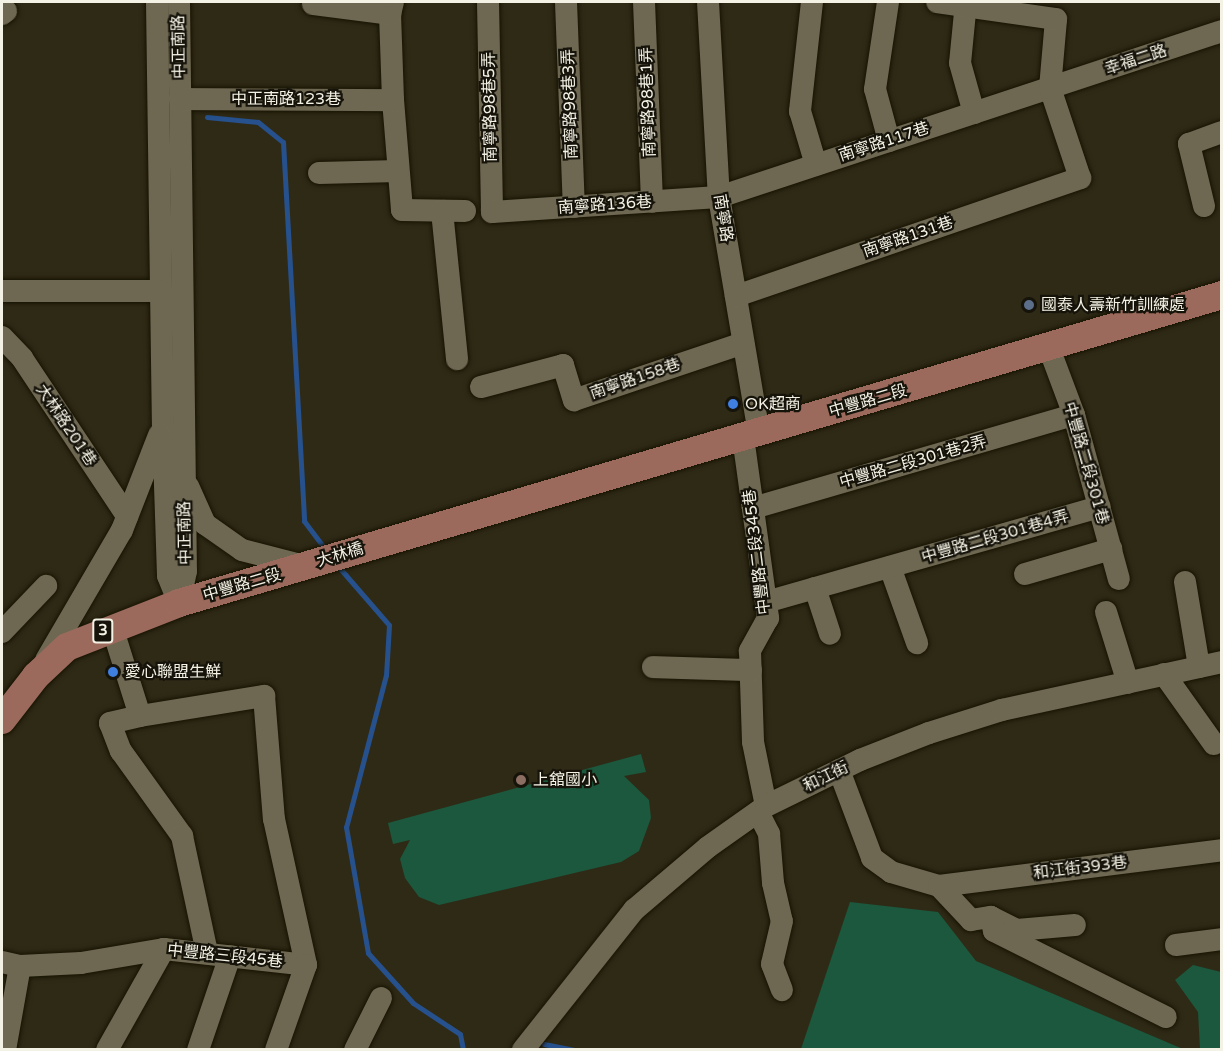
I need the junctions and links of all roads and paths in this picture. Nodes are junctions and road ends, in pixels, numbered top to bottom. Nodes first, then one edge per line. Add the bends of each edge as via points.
1 (157, 2) edge
2 (179, 2) edge
3 (488, 2) edge
4 (566, 2) edge
5 (644, 2) edge
6 (708, 2) edge
7 (812, 2) edge
8 (888, 2) edge
9 (937, 2) edge
10 (313, 4) dead end
11 (966, 4) edge
12 (391, 8) edge
13 (1221, 32) edge
14 (1050, 88) junction
15 (180, 99) junction
16 (393, 100) junction
17 (974, 113) junction
18 (1221, 132) edge
19 (889, 141) junction
20 (816, 165) junction
21 (398, 171) junction
22 (319, 173) dead end
23 (719, 197) junction
24 (652, 202) junction
25 (1204, 206) dead end
26 (574, 207) junction
27 (442, 210) junction
28 (465, 211) dead end
29 (492, 212) joint
30 (2, 291) edge
31 (160, 291) junction
32 (1221, 295) edge
33 (736, 296) junction
34 (2, 337) edge
35 (743, 343) junction
36 (1049, 348) junction
37 (457, 359) dead end
38 (481, 387) dead end
39 (1074, 415) junction
40 (163, 425) junction
41 (751, 435) junction
42 (183, 477) junction
43 (1100, 507) junction
44 (753, 508) junction
45 (127, 516) junction
46 (376, 545) joint
47 (1111, 549) junction
48 (305, 566) junction
49 (890, 567) junction
50 (1025, 573) dead end
51 (1119, 579) dead end
52 (1185, 582) dead end
53 (46, 586) dead end
54 (815, 588) junction
55 (766, 602) junction
56 (179, 603) junction
57 (1106, 612) dead end
58 (112, 627) junction
59 (2, 632) edge
60 (830, 634) dead end
61 (917, 643) dead end
62 (1221, 662) edge
63 (653, 667) dead end
64 (1199, 667) junction
65 (751, 670) junction
66 (1164, 675) junction
67 (36, 676) junction
68 (1128, 682) junction
69 (140, 716) junction
70 (2, 720) edge
71 (1214, 744) dead end
72 (839, 770) junction
73 (762, 809) junction
74 (1221, 850) edge
75 (939, 886) junction
76 (991, 917) junction
77 (1075, 925) dead end
78 (1221, 939) edge
79 (1176, 945) dead end
80 (164, 949) junction
81 (207, 953) junction
82 (230, 956) junction
83 (10, 964) edge
84 (306, 965) junction
85 (782, 990) dead end
86 (381, 998) dead end
87 (1166, 1017) dead end
88 (5, 1050) edge
89 (106, 1050) edge
90 (198, 1050) edge
91 (276, 1050) edge
92 (355, 1050) edge
93 (523, 1050) edge

1 - 31 street, 中正南路
2 - 15 street, 中正南路
3 - 29 street, 南寧路98巷5弄
4 - 26 street, 南寧路98巷3弄
5 - 24 street, 南寧路98巷1弄
6 - 23 street, 南寧路
7 - 20 street via 800,111
8 - 19 street via 875,89
9 - 11 street
10 - 12 street
11 - 14 street via 1056,19
11 - 17 street via 960,63
12 - 16 street
13 - 14 street, 幸福二路
14 - 17 street, 南寧路117巷
14 - 33 street, 南寧路131巷 via 1080,178
15 - 16 street, 中正南路123巷
15 - 42 street, 中正南路
16 - 21 street
17 - 19 street, 南寧路117巷
18 - 25 street via 1189,144
19 - 20 street, 南寧路117巷
20 - 23 street, 南寧路117巷
21 - 22 street
21 - 27 street via 402,210
23 - 24 street, 南寧路136巷
23 - 33 street, 南寧路
24 - 26 street, 南寧路136巷
26 - 29 street, 南寧路136巷
27 - 28 street
27 - 37 street
30 - 31 street
31 - 40 street, 中正南路
32 - 36 main road, 中豐路二段 / 3
33 - 35 street, 南寧路
34 - 45 street, 大林路201巷 via 22,358
35 - 38 street, 南寧路158巷 via 574,400 563,365
35 - 41 street, 南寧路
36 - 39 street, 中豐路二段301巷
36 - 41 main road, 中豐路二段 / 3
39 - 43 street, 中豐路二段301巷
39 - 44 street, 中豐路二段301巷2弄
40 - 45 street
40 - 56 street, 中正南路 via 168,576
41 - 44 street, 中豐路二段345巷
41 - 46 main road, 中豐路二段 / 3
42 - 48 street via 205,524 242,550
42 - 56 street, 中正南路 via 186,571
43 - 47 street, 中豐路二段301巷
43 - 49 street, 中豐路二段301巷4弄
44 - 55 street, 中豐路二段345巷
45 - 67 street
46 - 48 main road, 大林橋 / 3
47 - 50 street
47 - 51 street, 中豐路二段301巷
48 - 56 main road, 中豐路二段 / 3
49 - 54 street, 中豐路二段301巷4弄
49 - 61 street
52 - 64 street
53 - 59 street
54 - 55 street, 中豐路二段301巷4弄
54 - 60 street
55 - 65 street, 中豐路二段345巷 via 768,618 750,651
56 - 58 main road, 3
57 - 68 street
58 - 67 main road, 3 via 67,647
58 - 69 street
62 - 64 street, 和江街
63 - 65 street
64 - 66 street, 和江街
65 - 73 street, 中豐路二段345巷 via 753,742
66 - 68 street, 和江街
66 - 71 street
67 - 70 main road, 3
68 - 72 street, 和江街 via 992,713 929,733
69 - 81 street via 110,723 121,751 182,836
69 - 84 street via 264,696 273,819
72 - 73 street, 和江街
72 - 75 street, 和江街393巷 via 872,858 891,872
73 - 85 street, 中豐路二段345巷 via 782,921 772,964
73 - 93 street, 和江街 via 708,847 634,910
74 - 75 street, 和江街393巷
75 - 76 street via 971,920
76 - 77 street via 1017,930
76 - 87 street via 993,931
78 - 79 street
80 - 81 street, 中豐路三段45巷
80 - 83 street, 中豐路三段45巷 via 81,963
80 - 89 street
81 - 82 street, 中豐路三段45巷
82 - 84 street, 中豐路三段45巷
82 - 90 street
83 - 88 street
84 - 91 street
86 - 92 street

